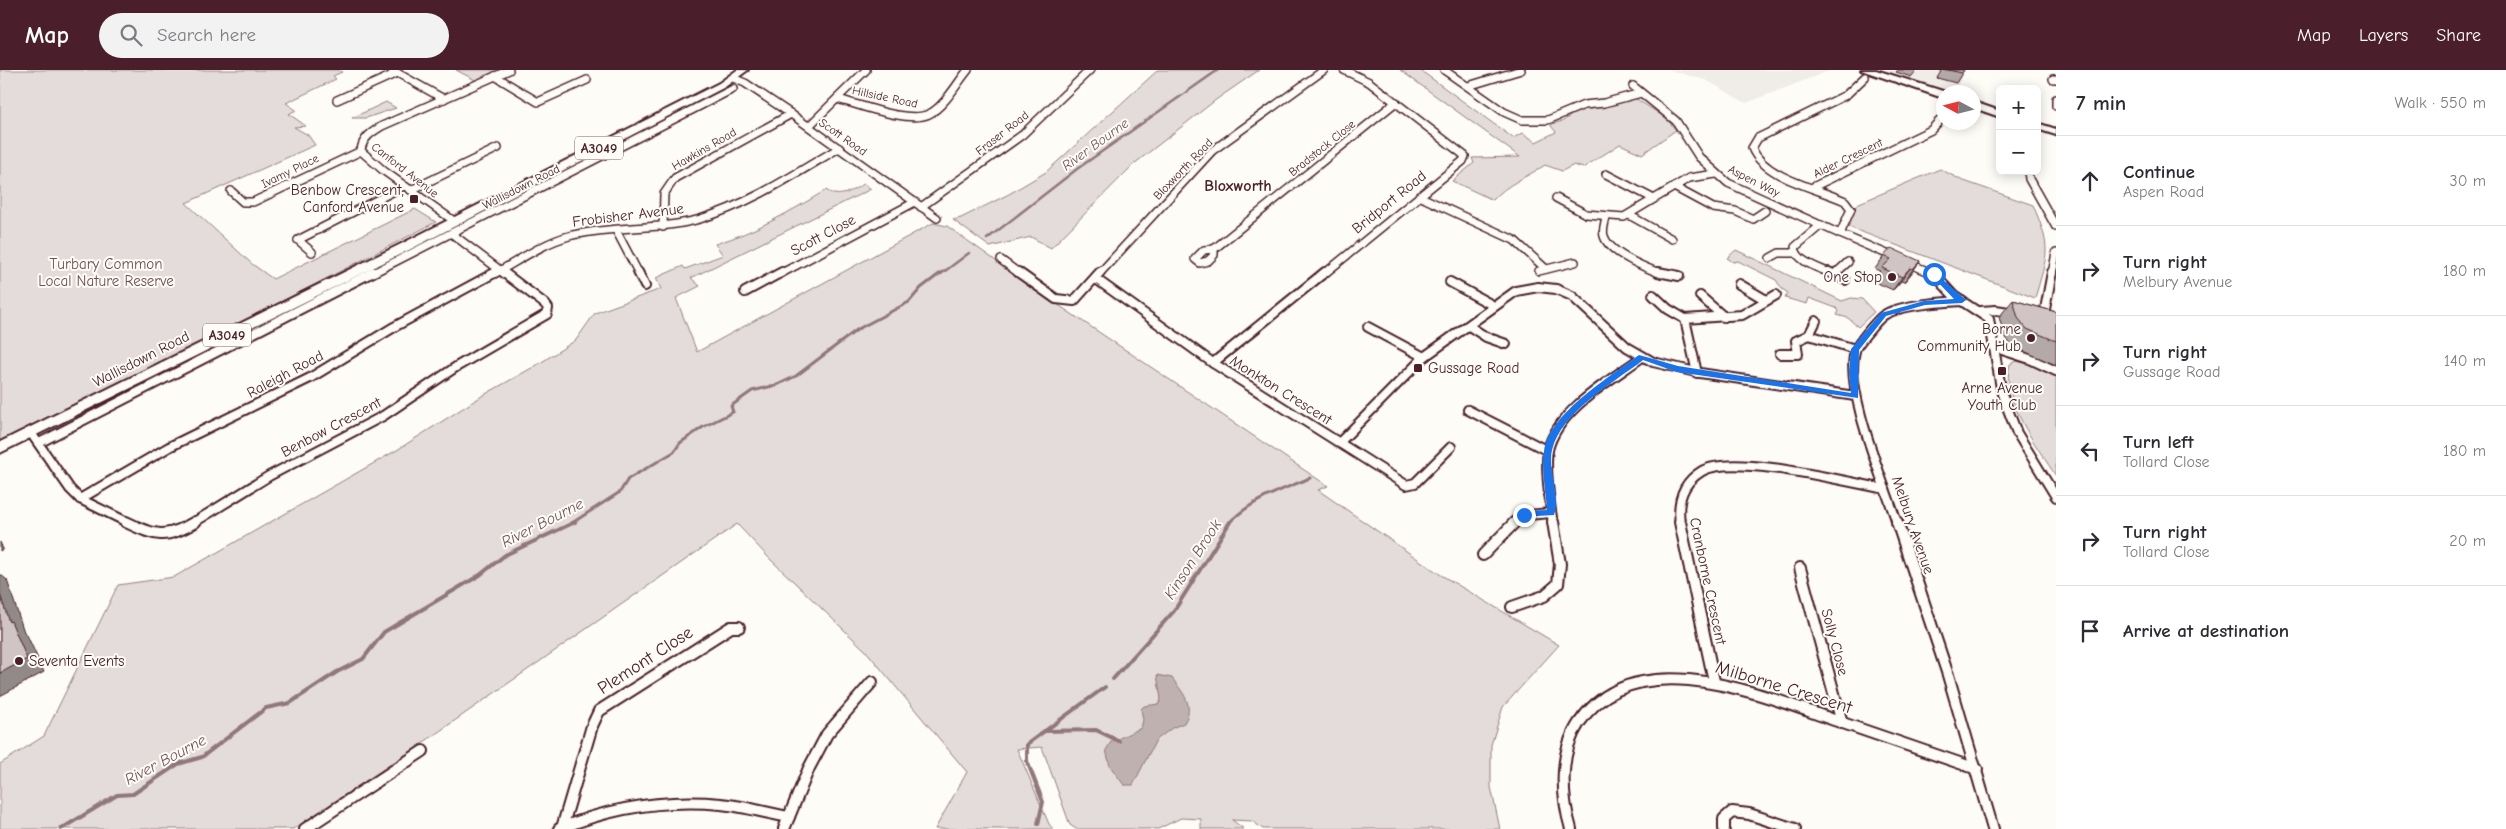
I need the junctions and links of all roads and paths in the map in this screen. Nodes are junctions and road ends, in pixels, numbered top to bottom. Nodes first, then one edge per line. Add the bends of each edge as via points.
1 (509, 70) edge
2 (743, 70) edge
3 (866, 70) edge
4 (968, 70) edge
5 (1090, 70) edge
6 (1324, 70) edge
7 (1344, 70) edge
8 (1444, 70) edge
9 (1519, 70) edge
10 (394, 71) edge
11 (1866, 74) edge
12 (495, 76) junction
13 (732, 78) junction
14 (587, 80) dead end
15 (1468, 86) junction
16 (1633, 86) dead end
17 (733, 90) dead end
18 (1641, 93) junction
19 (1936, 93) edge
20 (837, 98) junction
21 (444, 99) junction
22 (2056, 99) edge
23 (337, 100) dead end
24 (1396, 102) junction
25 (2056, 106) edge
26 (1981, 107) edge
27 (1996, 112) edge
28 (791, 114) junction
29 (1936, 125) edge
30 (809, 126) junction
31 (2041, 127) edge
32 (2056, 132) edge
33 (498, 148) dead end
34 (839, 148) junction
35 (361, 151) junction
36 (1606, 174) dead end
37 (1716, 174) junction
38 (2028, 175) edge
39 (1674, 187) junction
40 (1813, 187) junction
41 (408, 188) junction
42 (231, 191) dead end
43 (1419, 196) junction
44 (1556, 198) dead end
45 (1652, 198) junction
46 (918, 204) junction
47 (1765, 211) dead end
48 (1629, 215) junction
49 (1606, 217) junction
50 (937, 218) dead end
51 (1820, 225) junction
52 (452, 227) junction
53 (663, 227) junction
54 (2056, 227) edge
55 (617, 232) junction
56 (1840, 234) junction
57 (1672, 239) dead end
58 (1214, 249) dead end
59 (408, 250) junction
60 (312, 252) dead end
61 (2056, 253) edge
62 (1796, 254) junction
63 (1770, 258) dead end
64 (1001, 260) dead end
65 (1575, 262) dead end
66 (1848, 262) dead end
67 (501, 271) junction
68 (1834, 275) junction
69 (1679, 276) dead end
70 (1096, 279) junction
71 (1845, 280) dead end
72 (1448, 281) dead end
73 (1739, 284) dead end
74 (645, 286) dead end
75 (744, 292) dead end
76 (1653, 295) dead end
77 (1776, 295) dead end
78 (1700, 296) dead end
79 (1766, 300) junction
80 (1962, 300) junction
81 (1494, 306) junction
82 (1980, 311) junction
83 (2024, 316) edge
84 (1724, 317) junction
85 (2033, 318) edge
86 (1685, 319) junction
87 (1816, 321) dead end
88 (1469, 326) junction
89 (1369, 327) dead end
90 (1809, 335) junction
91 (1506, 344) dead end
92 (1996, 348) junction
93 (1855, 349) junction
94 (1780, 354) dead end
95 (1642, 357) junction
96 (1424, 358) junction
97 (1213, 363) junction
98 (2056, 371) edge
99 (1697, 372) junction
100 (1855, 396) junction
101 (1468, 410) dead end
102 (31, 432) junction
103 (1339, 442) junction
104 (39, 443) junction
105 (0, 448) edge
106 (1451, 448) dead end
107 (1548, 451) junction
108 (1885, 490) junction
109 (2056, 497) edge
110 (80, 499) junction
111 (1551, 512) junction
112 (1483, 556) dead end
113 (1800, 568) dead end
114 (1512, 607) dead end
115 (739, 627) dead end
116 (1714, 681) junction
117 (872, 682) dead end
118 (1842, 723) junction
119 (423, 751) dead end
120 (1977, 769) junction
121 (789, 817) junction
122 (561, 828) edge
123 (305, 829) edge
124 (784, 829) edge
125 (1571, 829) edge
126 (1724, 829) edge
127 (1795, 829) edge
128 (1993, 829) edge

1 - 12 street, Canford Avenue
2 - 13 main road, Wallisdown Road / A3049
3 - 20 street
4 - 20 street, Hillside Road via 932,111 922,116 909,116
5 - 46 street, Fraser Road via 1022,135
6 - 70 street, Bloxworth Road via 1212,151
7 - 24 street, Bridport Road via 1369,82
8 - 15 street
9 - 15 street
10 - 21 street
10 - 23 street
11 - 19 main road
11 - 40 street, Alder Crescent via 1846,95 1754,140 1753,151 1765,166
12 - 14 street via 538,102
12 - 21 street, Canford Avenue
13 - 28 street, Scott Road via 745,83
13 - 52 main road, Wallisdown Road / A3049
15 - 18 street via 1504,112 1532,121 1548,120 1584,104 1604,103
16 - 18 street, Aspen Way
17 - 52 street, Wallisdown Road
18 - 37 street, Aspen Way via 1676,121 1699,157
20 - 30 street
21 - 35 street, Canford Avenue via 375,130 363,141
22 - 25 street
24 - 43 street, Bridport Road via 1464,156 1463,162
24 - 58 street, Bradstock Close
26 - 27 main road
28 - 30 street, Scott Road
28 - 53 street, Hawkins Road via 675,178 664,194
29 - 40 street, Alder Crescent via 1931,130
30 - 34 street, Scott Road
31 - 32 main road
33 - 41 street
34 - 46 street, Scott Road
34 - 53 street, Frobisher Avenue via 745,202 704,218
35 - 41 street, Canford Avenue
35 - 42 street, Ivamy Place via 253,202 243,202
36 - 45 street
37 - 39 street via 1689,178
37 - 51 street, Aspen Way via 1728,183
38 - 54 street
39 - 45 street
39 - 47 street via 1713,208 1735,211 1754,219
40 - 56 street via 1841,197 1850,206
41 - 52 street, Canford Avenue
41 - 60 street via 298,240
43 - 65 street via 1514,240 1543,270
43 - 97 street, Bridport Road
44 - 49 street via 1574,209
45 - 48 street
46 - 50 street, Scott Road
46 - 75 street, Scott Close
48 - 49 street
48 - 57 street
49 - 69 street via 1603,235 1611,248 1624,258 1661,274
51 - 56 street, Aspen Way
51 - 62 street via 1795,247
52 - 59 main road, Wallisdown Road / A3049
52 - 67 street, Benbow Crescent
53 - 55 street, Frobisher Avenue
55 - 67 street, Frobisher Avenue via 566,236
55 - 74 street
56 - 80 street, Aspen Way via 1929,270
59 - 102 main road, Wallisdown Road / A3049
59 - 104 street, Wallisdown Road
61 - 85 street via 2046,321
62 - 63 street via 1782,252
62 - 68 street
64 - 70 street, Bloxworth Road via 1056,299 1074,301
66 - 68 street
67 - 110 street, Raleigh Road via 394,326 310,378 177,443
67 - 110 street, Benbow Crescent via 545,304 548,308 543,319 456,367 383,416 269,476 184,528 152,535
68 - 71 street
70 - 97 street, Monkton Crescent
72 - 81 street
73 - 79 street
76 - 86 street
77 - 79 street
78 - 84 street
79 - 84 street via 1762,306 1748,312
80 - 82 street, Aspen Way
80 - 93 street via 1924,303 1890,311
81 - 88 street
81 - 95 street via 1520,290 1542,288 1563,292 1586,305 1626,347
82 - 83 street via 1996,310
82 - 92 street via 1989,319
84 - 86 street
86 - 99 street
87 - 90 street
88 - 91 street via 1486,338
88 - 96 street
89 - 96 street
90 - 93 street
90 - 94 street via 1796,341 1798,354
92 - 98 street
92 - 109 street via 2002,394 2018,433
93 - 100 street, Melbury Avenue
95 - 99 street
95 - 107 street via 1571,411 1556,432
96 - 103 street
97 - 103 street, Monkton Crescent
99 - 100 street
100 - 108 street, Melbury Avenue
101 - 107 street
102 - 104 street, Benbow Crescent
102 - 105 main road, Wallisdown Road / A3049
103 - 106 street, Monkton Crescent via 1406,485 1415,483
104 - 110 street, Benbow Crescent
107 - 111 street
108 - 116 street, Cranborne Crescent via 1751,465 1703,470 1683,488 1678,506 1681,536
108 - 120 street, Melbury Avenue
111 - 112 street via 1524,515
111 - 114 street via 1560,564 1558,584 1544,596
113 - 118 street, Solly Close
115 - 122 street, Plemont Close via 731,627 638,683 600,711 592,726
116 - 118 street, Milborne Crescent
116 - 125 street, Milborne Crescent via 1669,679 1635,684 1599,701 1584,715 1572,732 1563,776 1564,802
117 - 121 street via 827,734
118 - 120 street, Milborne Crescent
119 - 123 street
120 - 128 street, Melbury Avenue
121 - 122 street via 723,804 686,802 618,811
121 - 124 street
126 - 127 street via 1724,819 1732,812

